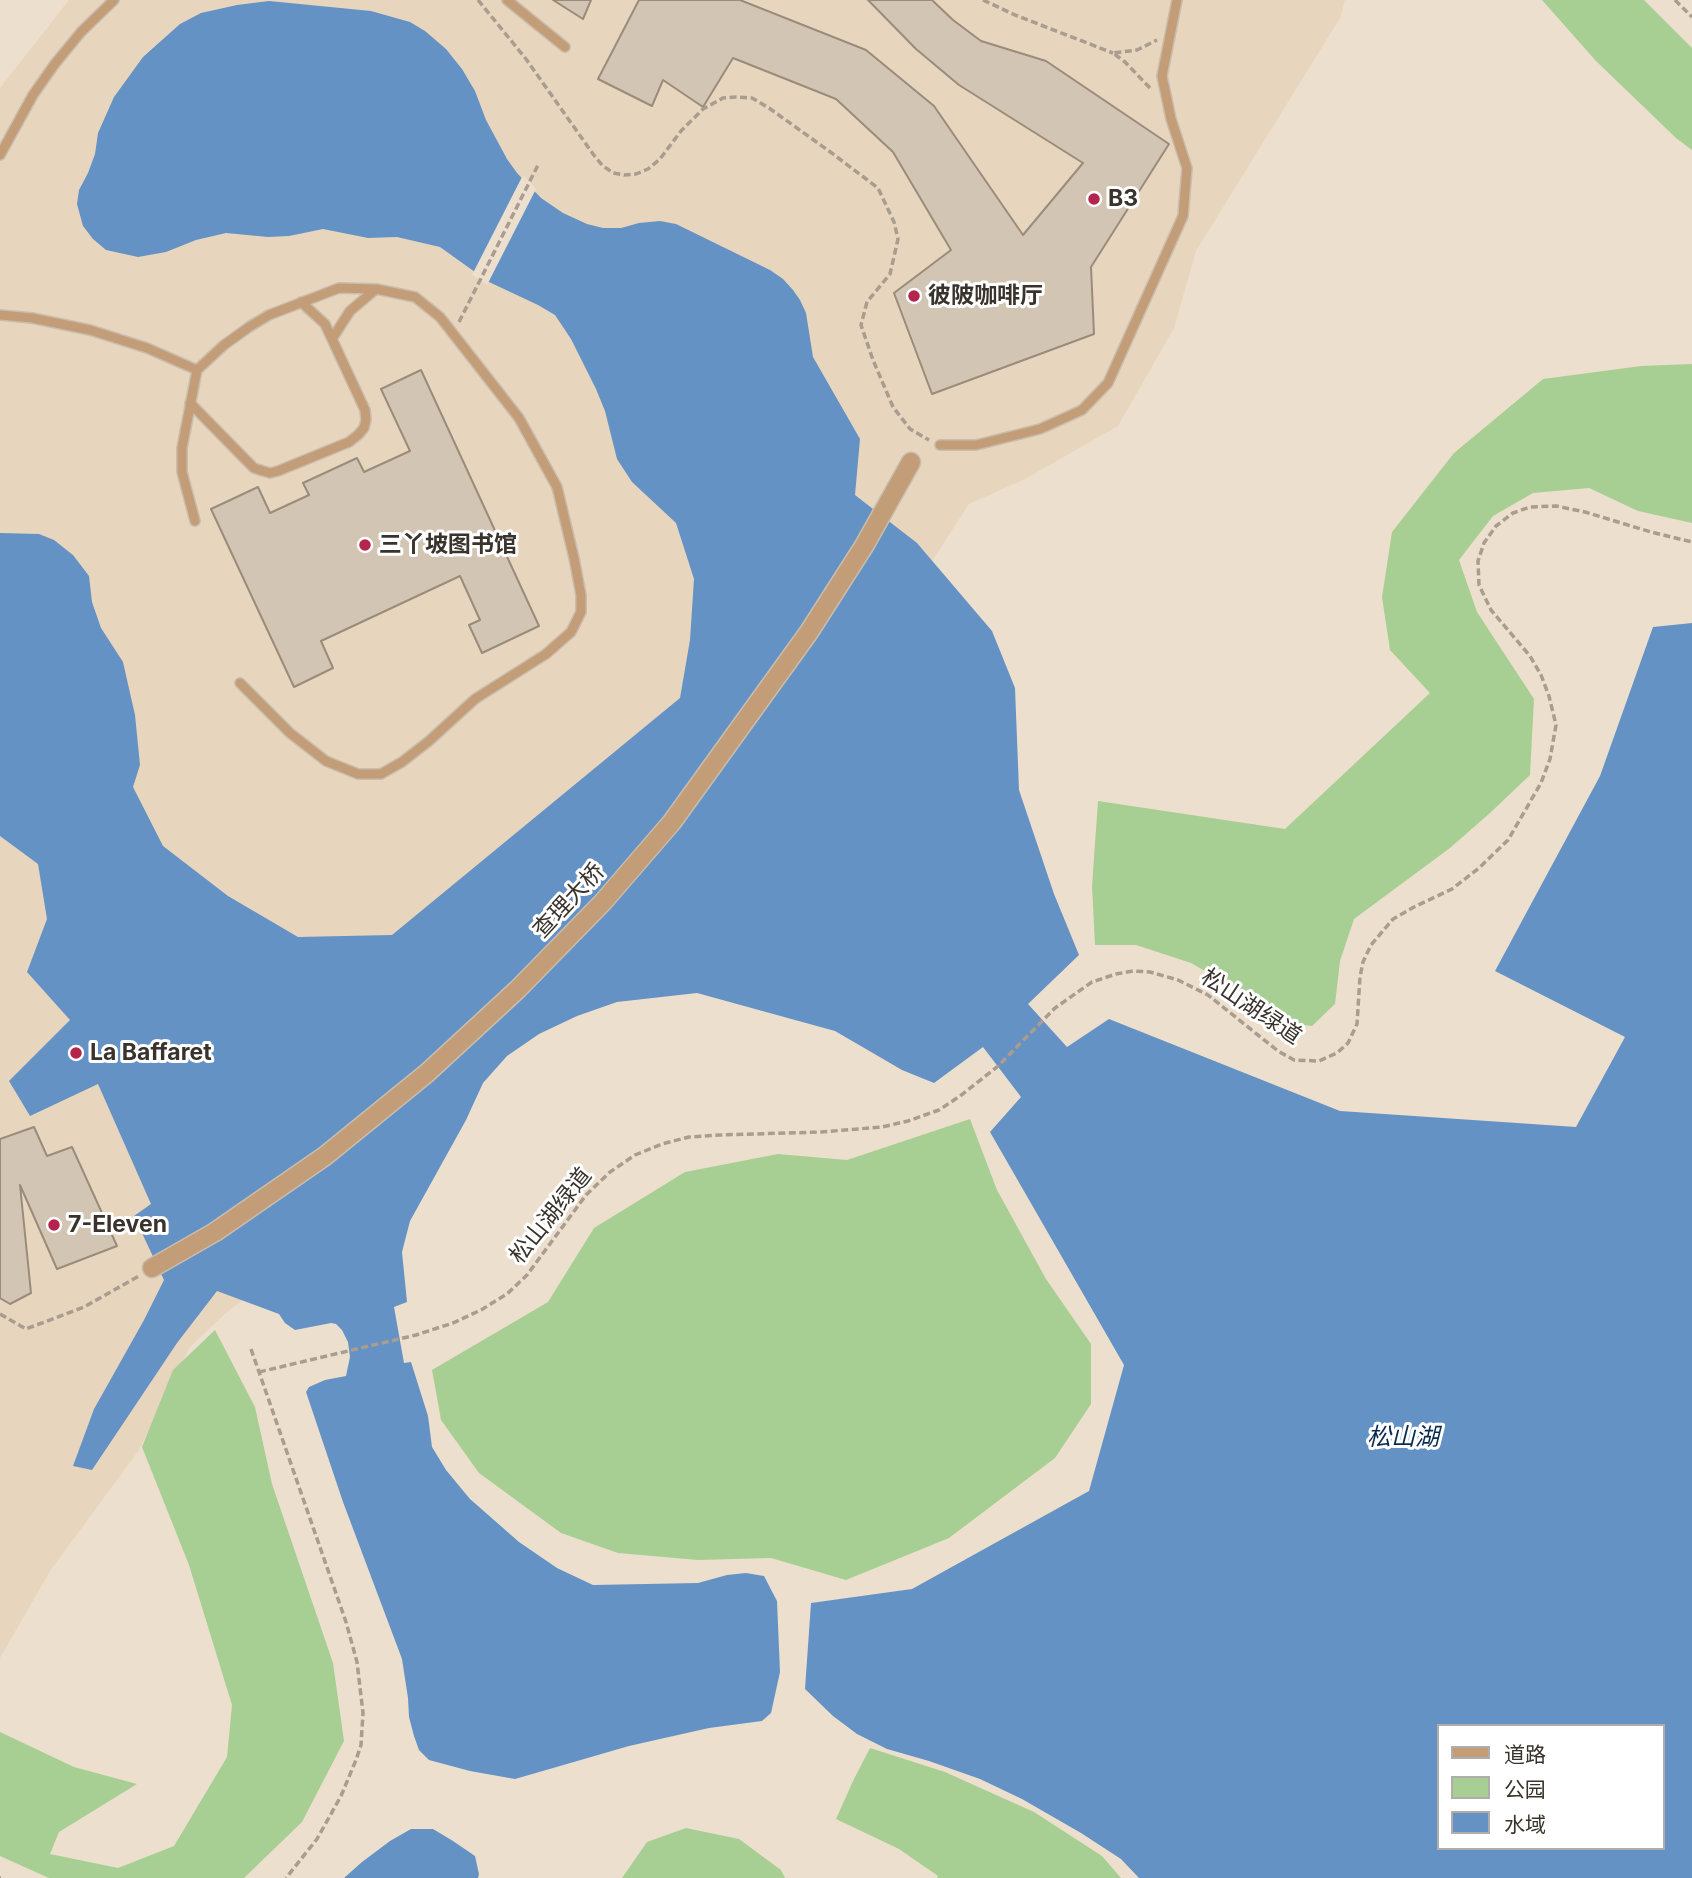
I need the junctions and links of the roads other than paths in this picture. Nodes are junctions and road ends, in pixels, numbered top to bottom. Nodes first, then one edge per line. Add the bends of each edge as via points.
1 (114, 0) edge
2 (507, 0) edge
3 (1177, 0) edge
4 (565, 47) dead end
5 (0, 155) edge
6 (376, 289) junction
7 (301, 302) junction
8 (0, 315) edge
9 (332, 339) junction
10 (197, 370) junction
11 (190, 403) junction
12 (940, 445) road end
13 (911, 462) dead end
14 (195, 521) dead end
15 (240, 683) dead end
16 (152, 1268) road end

1 - 5 lane via 54,65
2 - 4 lane
3 - 12 lane via 1162,76 1187,168 1182,216 1108,383 1082,410 1040,429 976,445
6 - 7 lane via 339,288
6 - 9 lane via 350,311
6 - 15 lane via 415,298 440,317 519,418 557,487 575,558 581,612 571,632 546,654 475,699 402,762 381,774 358,774 326,761
7 - 9 lane via 326,324
7 - 10 lane via 248,327
8 - 10 lane via 90,330
9 - 11 lane via 365,410 364,428 349,442 270,473 254,468
10 - 11 lane
11 - 14 lane via 182,472
13 - 16 street, 查理大桥 via 809,632 672,822 603,902 427,1073 325,1156 215,1232

